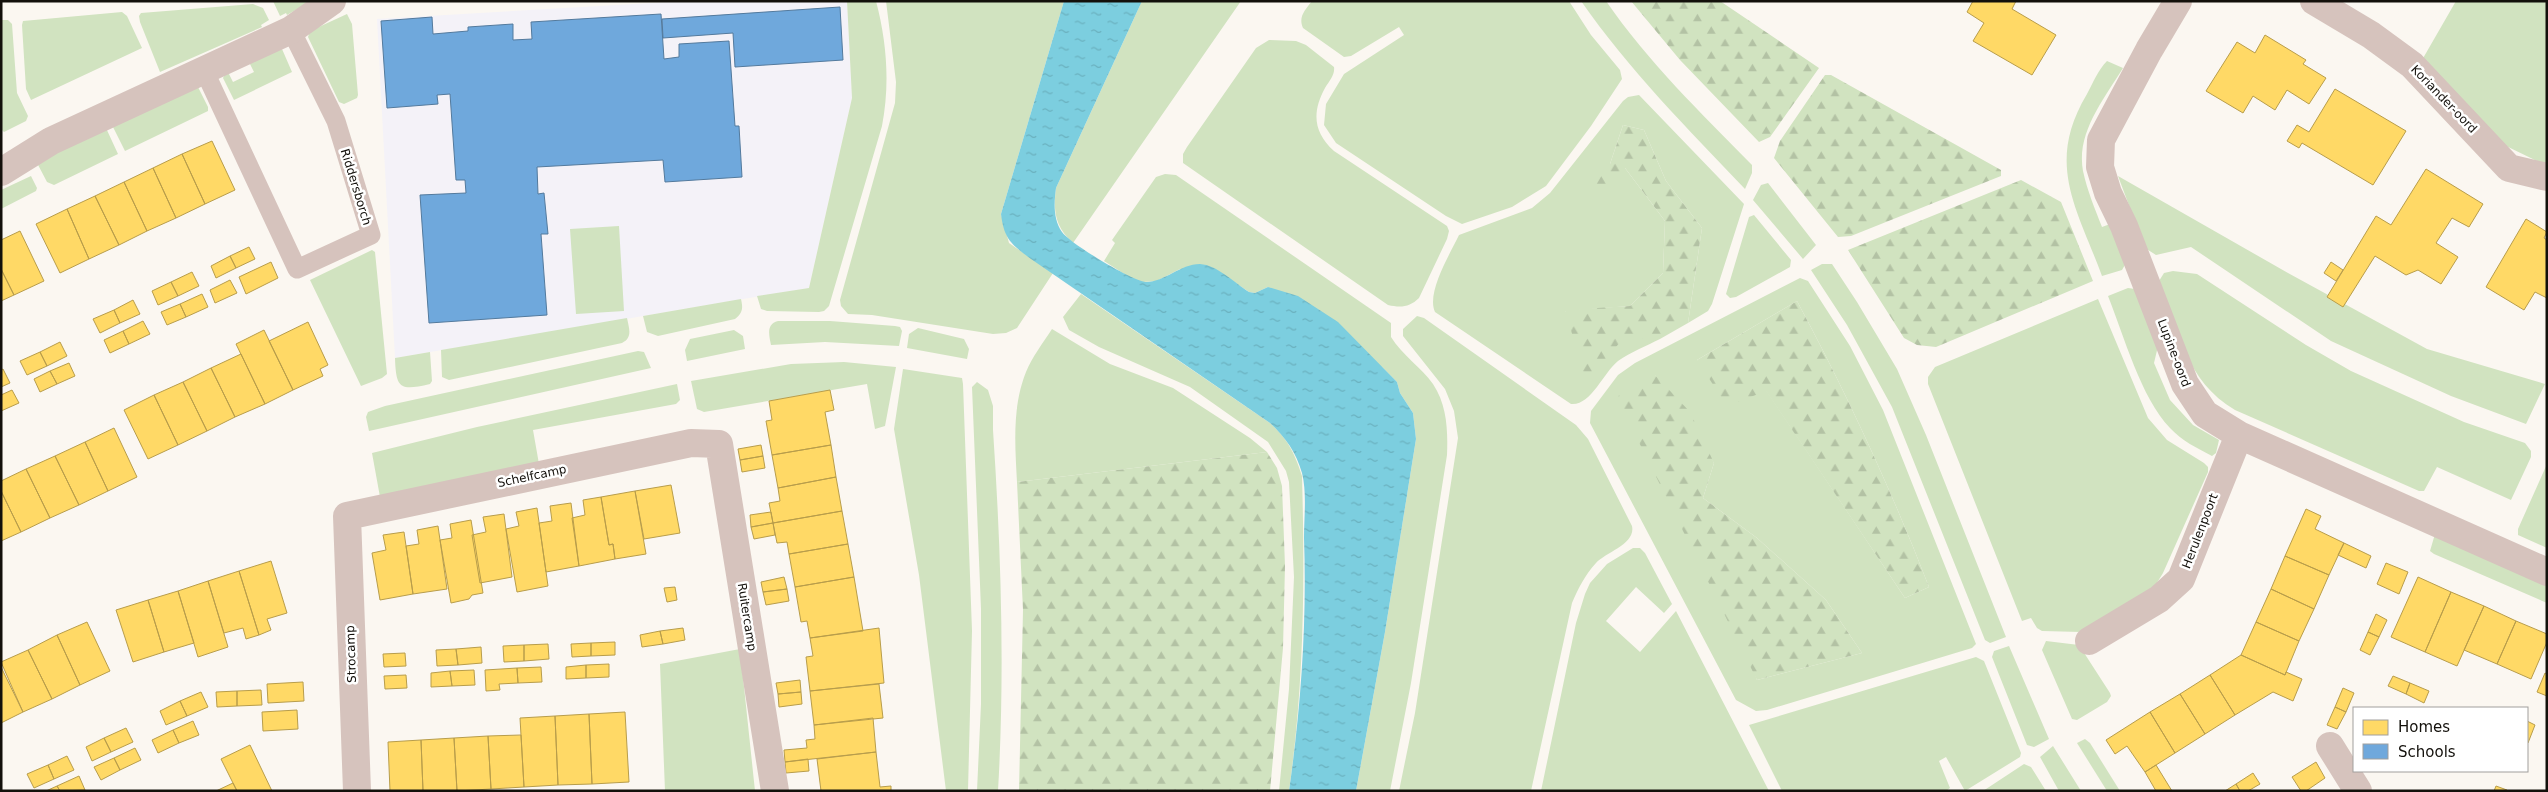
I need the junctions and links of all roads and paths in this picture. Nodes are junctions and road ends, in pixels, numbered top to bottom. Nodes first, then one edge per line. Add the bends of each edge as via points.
1 (332, 1) edge
2 (2178, 1) edge
3 (2314, 1) edge
4 (291, 30) junction
5 (204, 70) junction
6 (2, 172) edge
7 (2547, 177) edge
8 (2239, 435) junction
9 (719, 444) joint
10 (347, 516) joint
11 (2547, 572) edge
12 (2088, 641) dead end
13 (2330, 746) dead end
14 (357, 791) edge
15 (775, 791) edge
16 (2358, 791) edge

1 - 4 street
2 - 8 street, Lupine-oord via 2101,140 2100,167 2185,384 2205,414
3 - 7 street, Koriander-oord via 2371,35 2412,65 2509,168
4 - 5 street
4 - 5 lane, Riddersborch via 336,121 370,234 297,270
5 - 6 street via 51,141
8 - 11 street, Lupine-oord
8 - 12 street, Herulenpoort via 2181,579 2160,599
9 - 10 street, Schelfcamp via 691,443
9 - 15 street, Ruitercamp
10 - 14 street, Strocamp
13 - 16 street

